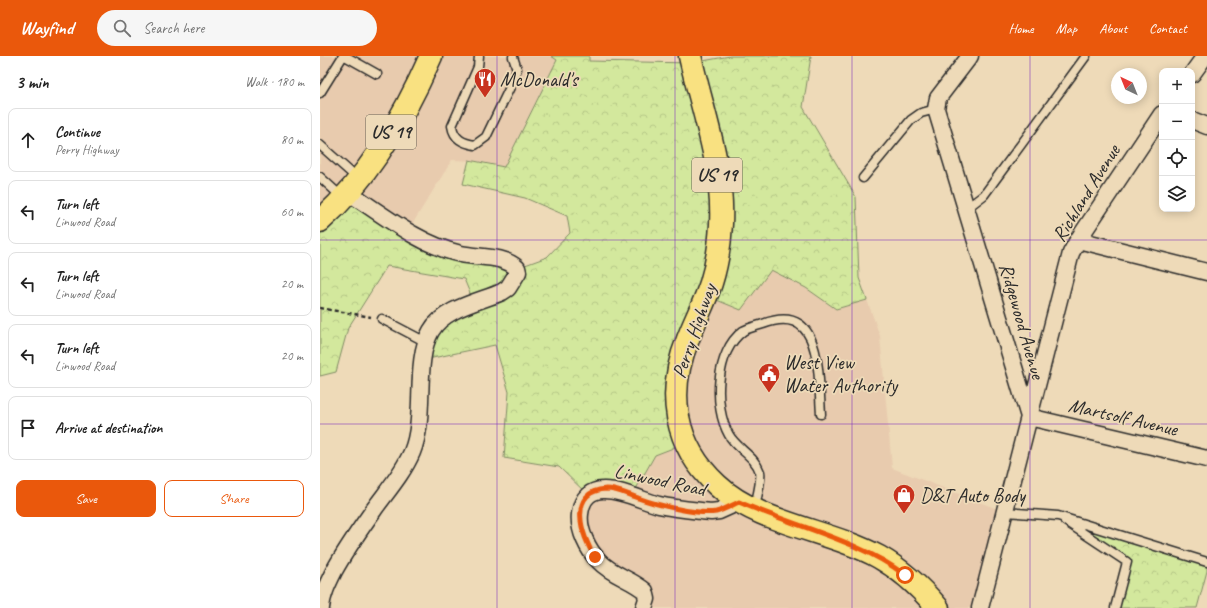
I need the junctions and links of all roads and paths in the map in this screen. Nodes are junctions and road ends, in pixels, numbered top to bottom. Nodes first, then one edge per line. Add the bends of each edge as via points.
1 (344, 56) edge
2 (432, 56) edge
3 (479, 56) edge
4 (690, 56) edge
5 (970, 56) edge
6 (1086, 56) edge
7 (1205, 56) edge
8 (513, 57) dead end
9 (1195, 70) edge
10 (378, 74) dead end
11 (320, 93) edge
12 (936, 109) junction
13 (1159, 118) edge
14 (1195, 121) edge
15 (1207, 126) edge
16 (320, 145) edge
17 (320, 177) edge
18 (863, 178) dead end
19 (350, 190) junction
20 (967, 208) junction
21 (320, 221) edge
22 (1078, 240) junction
23 (1207, 272) edge
24 (320, 308) edge
25 (382, 319) joint
26 (426, 342) junction
27 (821, 414) dead end
28 (1029, 417) junction
29 (1207, 459) edge
30 (747, 506) junction
31 (1005, 512) junction
32 (1058, 516) junction
33 (1207, 562) edge
34 (646, 604) edge
35 (322, 608) edge
36 (938, 608) edge
37 (980, 608) edge
38 (1115, 608) edge

1 - 10 lane
1 - 11 lane
2 - 19 main road, US 19 via 391,132
3 - 8 lane via 478,67 452,126 462,142 475,145 486,137 512,83 517,68
4 - 30 main road, Perry Highway / US 19 via 717,170 721,222 718,253 711,283 678,368 676,407 681,432 692,455 709,477
5 - 12 street via 938,98
6 - 20 lane via 984,195
7 - 9 street
12 - 18 lane via 921,113 911,120
12 - 20 street, Ridgewood Avenue
13 - 22 street, Richland Avenue
14 - 15 street
16 - 19 lane
17 - 19 lane
19 - 21 main road, US 19
19 - 26 street via 408,231 438,247 460,254 505,260 517,268 518,272 508,288 452,312 431,330
20 - 28 street, Ridgewood Avenue
22 - 23 street
22 - 28 street, Richland Avenue via 1071,253
24 - 25 path
25 - 26 lane
26 - 35 street via 419,434 412,454 343,555 323,595
27 - 30 lane via 816,350 803,326 791,319 774,319 743,331 731,343 720,366 720,413 730,436 755,462 760,474
28 - 29 street, Martsolf Avenue
28 - 31 street
30 - 34 street, Linwood Road via 711,512 659,505 612,489 597,491 588,496 580,515 583,533 590,550 607,568 642,588 645,591
30 - 36 main road, Perry Highway / US 19 via 879,557 905,575
31 - 32 lane
31 - 37 street
32 - 33 lane
32 - 38 lane via 1127,562

